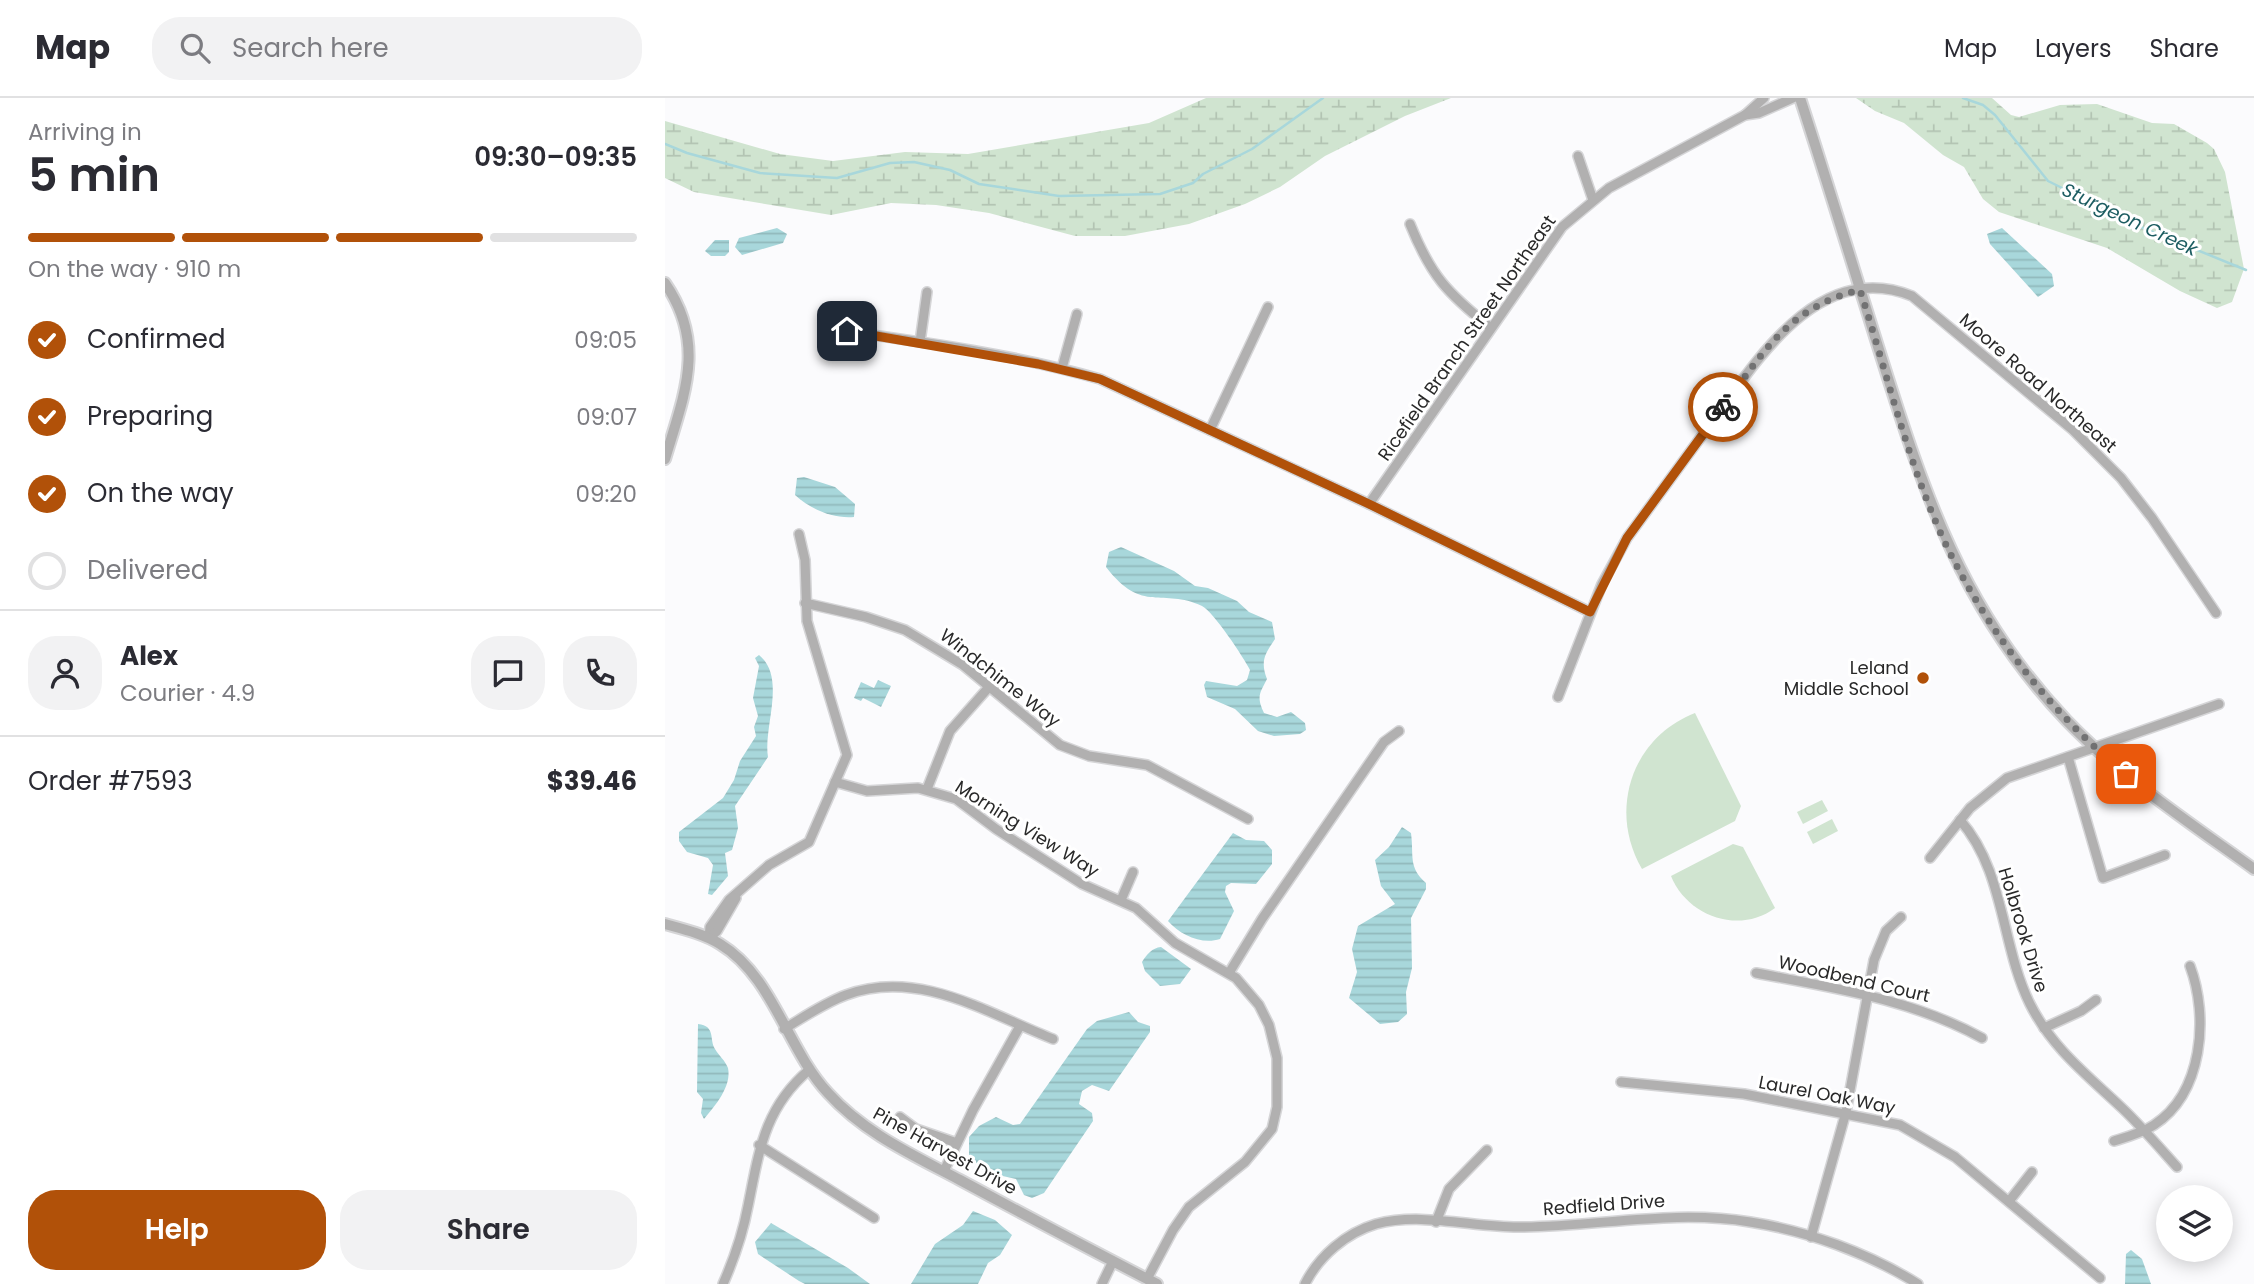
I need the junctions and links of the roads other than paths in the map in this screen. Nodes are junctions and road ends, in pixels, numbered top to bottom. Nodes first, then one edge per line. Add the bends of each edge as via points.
1 (1765, 98) edge
2 (1793, 98) edge
3 (1800, 98) edge
4 (1745, 115) junction
5 (1579, 156) dead end
6 (1593, 200) junction
7 (1410, 224) dead end
8 (665, 283) edge
9 (1860, 290) junction
10 (927, 292) dead end
11 (1268, 307) dead end
12 (1077, 314) dead end
13 (823, 328) dead end
14 (1491, 328) junction
15 (920, 342) junction
16 (1062, 369) junction
17 (1210, 430) junction
18 (665, 458) edge
19 (1369, 504) junction
20 (799, 534) dead end
21 (805, 603) junction
22 (1590, 612) junction
23 (2216, 613) dead end
24 (989, 687) junction
25 (1557, 697) dead end
26 (2219, 704) dead end
27 (1399, 731) dead end
28 (2094, 747) junction
29 (2068, 757) junction
30 (835, 782) junction
31 (927, 789) junction
32 (1248, 818) dead end
33 (1960, 820) junction
34 (2165, 855) dead end
35 (1930, 858) dead end
36 (2253, 869) edge
37 (1133, 872) dead end
38 (1121, 900) junction
39 (1901, 917) dead end
40 (665, 924) edge
41 (709, 938) junction
42 (2190, 966) dead end
43 (1229, 973) junction
44 (1756, 973) dead end
45 (1867, 994) junction
46 (2096, 1000) dead end
47 (1020, 1026) junction
48 (2045, 1028) junction
49 (784, 1029) junction
50 (1982, 1038) dead end
51 (1053, 1039) dead end
52 (809, 1070) junction
53 (1621, 1082) dead end
54 (1846, 1112) junction
55 (900, 1117) dead end
56 (2144, 1131) junction
57 (2114, 1141) dead end
58 (957, 1143) junction
59 (759, 1145) junction
60 (1487, 1150) dead end
61 (2177, 1167) dead end
62 (944, 1171) junction
63 (2032, 1172) dead end
64 (2010, 1200) junction
65 (874, 1217) dead end
66 (1436, 1222) junction
67 (1811, 1237) junction
68 (1113, 1261) junction
69 (2100, 1278) dead end
70 (1152, 1281) edge
71 (723, 1284) edge
72 (1102, 1284) edge
73 (1305, 1284) edge
74 (1918, 1284) edge

1 - 4 street, Ricefield Branch Street Northeast
2 - 4 street, Ricefield Branch Street Northeast
3 - 9 street
4 - 6 street, Ricefield Branch Street Northeast
5 - 6 street
6 - 14 street, Ricefield Branch Street Northeast via 1550,242
7 - 14 street via 1441,285
8 - 18 street via 684,321 690,359 688,382
9 - 22 street, Moore Road Northeast via 1819,304 1764,349 1627,538
9 - 23 street, Moore Road Northeast via 1892,290 1912,296 2073,430 2152,517
9 - 28 street via 1948,550 2019,663 2066,721
10 - 15 street
11 - 17 street
12 - 16 street
13 - 15 street
14 - 19 street, Ricefield Branch Street Northeast
15 - 16 street
16 - 17 street via 1100,379
17 - 19 street
19 - 22 street
20 - 21 street via 805,560
21 - 24 street, Windchime Way via 905,630 950,655
21 - 30 street via 847,751
22 - 25 street, Moore Road Northeast
24 - 31 street via 950,731
24 - 32 street, Windchime Way via 1060,745 1147,765
26 - 28 street
27 - 43 street via 1384,742
28 - 29 street
28 - 36 street
29 - 33 street via 2007,778
29 - 34 street via 2103,878
30 - 31 street, Morning View Way via 867,791
30 - 41 street via 806,845 769,865 737,893
31 - 38 street, Morning View Way via 963,803 1082,884
33 - 35 street
33 - 48 street, Holbrook Drive via 1982,851 2022,984
37 - 38 street
38 - 43 street, Morning View Way via 1182,947
39 - 45 street via 1882,938
40 - 41 street, Pine Harvest Drive
41 - 49 street, Pine Harvest Drive via 725,947 752,975
42 - 56 street via 2196,981 2198,1020 2194,1072 2173,1107
43 - 70 street, Morning View Way via 1259,1005 1273,1037 1278,1068 1274,1122 1265,1141 1184,1213
44 - 45 street, Woodbend Court
45 - 50 street, Woodbend Court via 1931,1012
45 - 54 street
46 - 48 street
47 - 49 street via 945,994 900,985 847,994
47 - 51 street
47 - 58 street
48 - 56 street, Holbrook Drive via 2061,1053
49 - 52 street, Pine Harvest Drive
52 - 59 street via 781,1099
52 - 62 street, Pine Harvest Drive via 863,1125
53 - 54 street, Laurel Oak Way via 1713,1090
54 - 64 street, Laurel Oak Way via 1900,1125 1925,1137
54 - 67 street
55 - 58 street via 916,1129
56 - 57 street
56 - 61 street, Holbrook Drive
58 - 62 street
59 - 65 street
59 - 71 street via 746,1218
60 - 66 street via 1449,1189
62 - 68 street, Pine Harvest Drive
63 - 64 street
64 - 69 street, Laurel Oak Way
66 - 67 street, Redfield Drive via 1545,1226 1700,1216 1754,1222
66 - 73 street, Redfield Drive via 1394,1221 1356,1232 1329,1251
67 - 74 street, Redfield Drive via 1873,1260
68 - 70 street, Pine Harvest Drive
68 - 72 street

